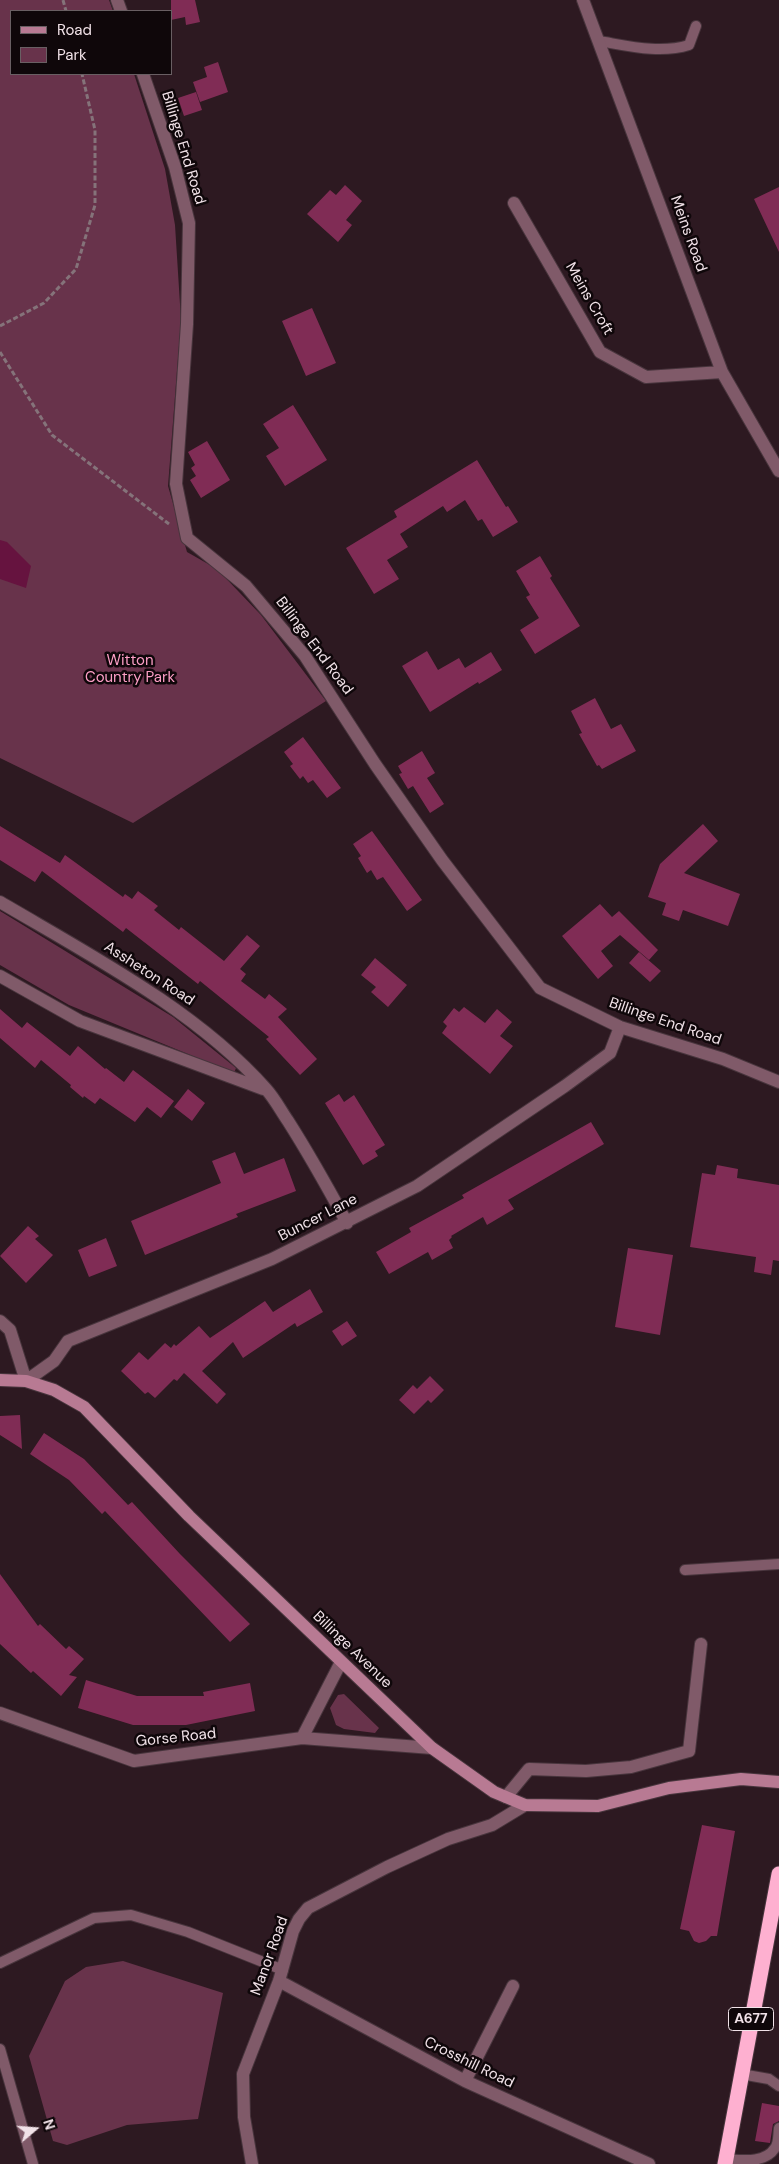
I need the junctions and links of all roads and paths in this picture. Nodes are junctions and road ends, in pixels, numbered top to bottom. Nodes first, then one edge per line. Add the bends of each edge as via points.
1 (584, 0) edge
2 (696, 26) dead end
3 (599, 41) junction
4 (82, 75) edge
5 (143, 75) edge
6 (514, 203) dead end
7 (0, 326) edge
8 (0, 352) edge
9 (722, 372) junction
10 (779, 471) edge
11 (186, 538) junction
12 (0, 902) edge
13 (0, 976) edge
14 (620, 1027) junction
15 (779, 1082) edge
16 (268, 1090) junction
17 (347, 1223) junction
18 (0, 1321) edge
19 (0, 1380) edge
20 (26, 1381) junction
21 (779, 1564) edge
22 (685, 1570) dead end
23 (701, 1644) dead end
24 (341, 1662) junction
25 (1, 1712) edge
26 (302, 1738) junction
27 (432, 1748) junction
28 (779, 1782) edge
29 (506, 1797) junction
30 (525, 1805) junction
31 (779, 1874) edge
32 (776, 1904) edge
33 (0, 1963) edge
34 (281, 1975) junction
35 (513, 1986) dead end
36 (0, 2049) edge
37 (741, 2074) junction
38 (465, 2081) junction
39 (779, 2086) edge
40 (779, 2128) edge
41 (725, 2162) edge
42 (33, 2164) edge
43 (252, 2164) edge
44 (649, 2164) edge

1 - 3 street, Meins Road
2 - 3 lane via 689,45 674,50
3 - 9 street, Meins Road
4 - 7 path via 95,130 96,205 76,269 44,303
5 - 11 street, Billinge End Road via 175,167 189,223 188,324 176,484
6 - 9 street, Meins Croft via 600,352 646,377
8 - 11 path via 52,434
9 - 10 street, Meins Road
11 - 14 street, Billinge End Road via 246,586 305,656 442,860 540,988
12 - 16 street, Assheton Road via 182,1014 227,1050
13 - 16 street via 80,1021
14 - 15 street, Billinge End Road
14 - 17 street, Buncer Lane via 610,1053 565,1086 417,1186
16 - 17 street, Assheton Road via 311,1156
17 - 20 street, Buncer Lane via 272,1259 68,1341 54,1361
18 - 20 street via 10,1330
19 - 20 main road
20 - 24 main road, Billinge Avenue via 54,1390 84,1406 189,1516
21 - 22 lane
23 - 29 street via 689,1751 631,1767 529,1769
24 - 26 street
24 - 27 main road, Billinge Avenue
25 - 26 street, Gorse Road via 134,1761
26 - 27 street, Gorse Road
27 - 29 main road, Billinge Avenue
28 - 30 main road, Billinge Avenue via 741,1778 678,1786 598,1806
29 - 30 main road, Billinge Avenue
30 - 34 street, Manor Road via 492,1825 448,1839 308,1908 293,1931
31 - 32 highway, A677
32 - 37 highway, A677
33 - 34 lane via 94,1918 131,1915 188,1932
34 - 38 street, Crosshill Road
34 - 43 street, Manor Road via 242,2074 244,2117
35 - 38 street
36 - 42 lane
37 - 39 lane via 769,2078
37 - 41 highway, A677
38 - 44 street, Crosshill Road
40 - 41 lane via 777,2145 771,2153 754,2160

